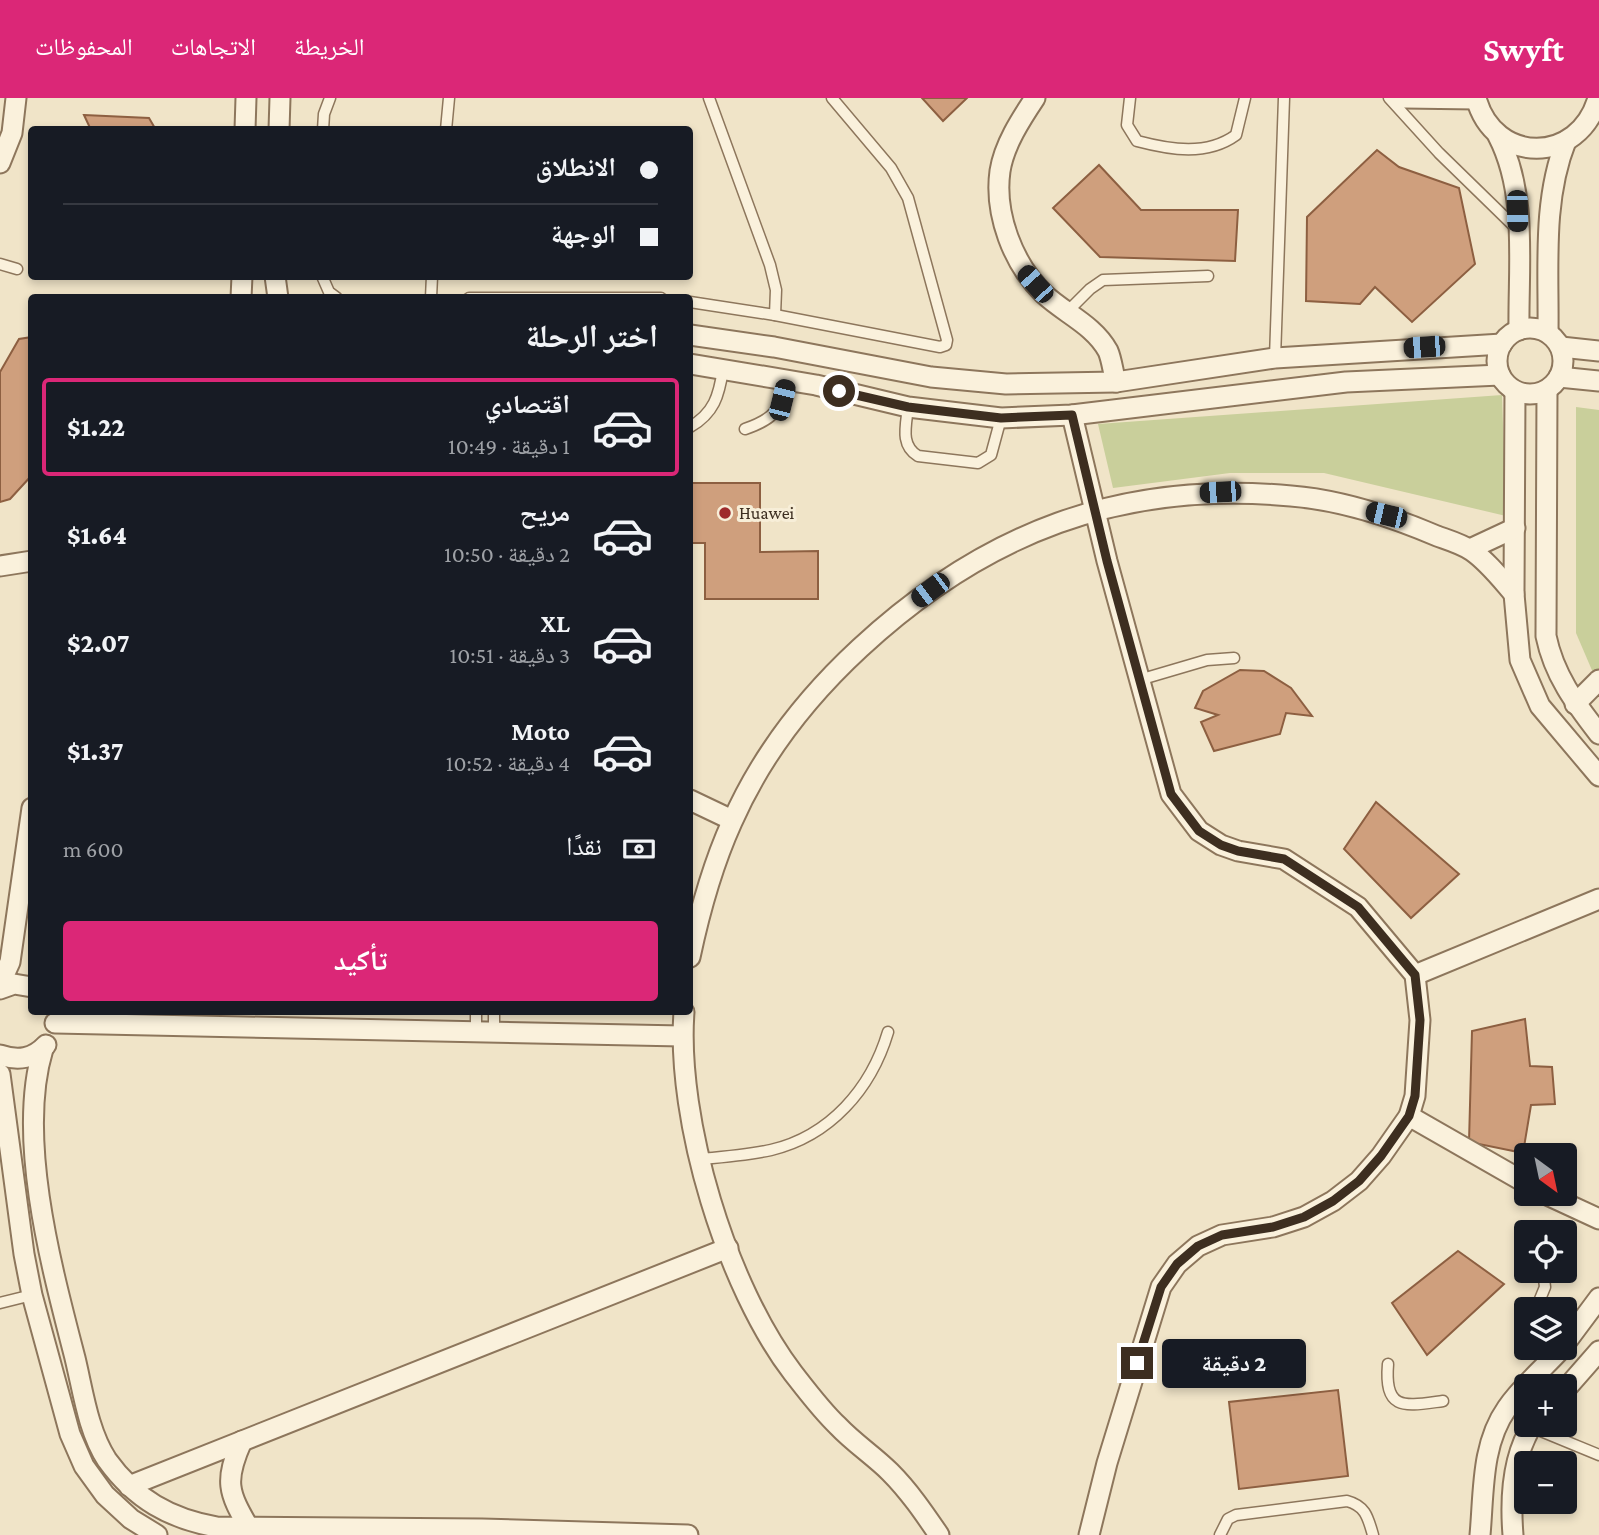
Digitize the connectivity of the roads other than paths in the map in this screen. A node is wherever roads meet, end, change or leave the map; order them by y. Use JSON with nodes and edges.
{"nodes":[{"id":1,"x":16,"y":98,"type":"edge"},
{"id":2,"x":246,"y":98,"type":"edge"},
{"id":3,"x":280,"y":98,"type":"edge"},
{"id":4,"x":330,"y":98,"type":"edge"},
{"id":5,"x":449,"y":98,"type":"edge"},
{"id":6,"x":709,"y":98,"type":"edge"},
{"id":7,"x":832,"y":98,"type":"edge"},
{"id":8,"x":1035,"y":98,"type":"edge"},
{"id":9,"x":1130,"y":98,"type":"edge"},
{"id":10,"x":1245,"y":98,"type":"edge"},
{"id":11,"x":1284,"y":98,"type":"edge"},
{"id":12,"x":1389,"y":98,"type":"edge"},
{"id":13,"x":1404,"y":98,"type":"edge"},
{"id":14,"x":1476,"y":99,"type":"edge"},
{"id":15,"x":1597,"y":107,"type":"edge"},
{"id":16,"x":245,"y":126,"type":"edge"},
{"id":17,"x":279,"y":126,"type":"edge"},
{"id":18,"x":323,"y":126,"type":"edge"},
{"id":19,"x":446,"y":126,"type":"edge"},
{"id":20,"x":1498,"y":136,"type":"junction"},
{"id":21,"x":1566,"y":142,"type":"junction"},
{"id":22,"x":0,"y":163,"type":"edge"},
{"id":23,"x":1518,"y":230,"type":"junction"},
{"id":24,"x":0,"y":264,"type":"edge"},
{"id":25,"x":17,"y":269,"type":"dead end"},
{"id":26,"x":1208,"y":276,"type":"dead end"},
{"id":27,"x":693,"y":302,"type":"edge"},
{"id":28,"x":1067,"y":312,"type":"junction"},
{"id":29,"x":775,"y":315,"type":"junction"},
{"id":30,"x":1518,"y":330,"type":"junction"},
{"id":31,"x":693,"y":335,"type":"edge"},
{"id":32,"x":1554,"y":340,"type":"junction"},
{"id":33,"x":1502,"y":344,"type":"junction"},
{"id":34,"x":1599,"y":351,"type":"edge"},
{"id":35,"x":1275,"y":358,"type":"junction"},
{"id":36,"x":693,"y":364,"type":"edge"},
{"id":37,"x":723,"y":369,"type":"junction"},
{"id":38,"x":1500,"y":375,"type":"junction"},
{"id":39,"x":787,"y":379,"type":"junction"},
{"id":40,"x":1599,"y":381,"type":"edge"},
{"id":41,"x":1116,"y":382,"type":"junction"},
{"id":42,"x":1553,"y":383,"type":"junction"},
{"id":43,"x":1515,"y":391,"type":"junction"},
{"id":44,"x":908,"y":407,"type":"junction"},
{"id":45,"x":1072,"y":415,"type":"junction"},
{"id":46,"x":1001,"y":418,"type":"junction"},
{"id":47,"x":693,"y":426,"type":"edge"},
{"id":48,"x":745,"y":429,"type":"dead end"},
{"id":49,"x":1095,"y":510,"type":"junction"},
{"id":50,"x":1515,"y":528,"type":"junction"},
{"id":51,"x":1470,"y":549,"type":"junction"},
{"id":52,"x":28,"y":562,"type":"edge"},
{"id":53,"x":0,"y":566,"type":"edge"},
{"id":54,"x":1514,"y":594,"type":"junction"},
{"id":55,"x":1234,"y":658,"type":"dead end"},
{"id":56,"x":1139,"y":680,"type":"junction"},
{"id":57,"x":1599,"y":680,"type":"edge"},
{"id":58,"x":1575,"y":704,"type":"junction"},
{"id":59,"x":1599,"y":734,"type":"edge"},
{"id":60,"x":1599,"y":776,"type":"edge"},
{"id":61,"x":693,"y":801,"type":"edge"},
{"id":62,"x":733,"y":820,"type":"junction"},
{"id":63,"x":28,"y":836,"type":"edge"},
{"id":64,"x":1599,"y":899,"type":"edge"},
{"id":65,"x":693,"y":943,"type":"edge"},
{"id":66,"x":1415,"y":975,"type":"junction"},
{"id":67,"x":28,"y":986,"type":"edge"},
{"id":68,"x":0,"y":987,"type":"edge"},
{"id":69,"x":477,"y":1015,"type":"edge"},
{"id":70,"x":493,"y":1015,"type":"edge"},
{"id":71,"x":684,"y":1015,"type":"edge"},
{"id":72,"x":54,"y":1017,"type":"edge"},
{"id":73,"x":485,"y":1032,"type":"junction"},
{"id":74,"x":888,"y":1032,"type":"dead end"},
{"id":75,"x":682,"y":1036,"type":"junction"},
{"id":76,"x":43,"y":1049,"type":"junction"},
{"id":77,"x":0,"y":1055,"type":"edge"},
{"id":78,"x":0,"y":1074,"type":"edge"},
{"id":79,"x":1409,"y":1116,"type":"junction"},
{"id":80,"x":701,"y":1159,"type":"junction"},
{"id":81,"x":1514,"y":1176,"type":"edge"},
{"id":82,"x":1571,"y":1206,"type":"edge"},
{"id":83,"x":1599,"y":1219,"type":"edge"},
{"id":84,"x":728,"y":1248,"type":"junction"},
{"id":85,"x":32,"y":1295,"type":"junction"},
{"id":86,"x":1599,"y":1298,"type":"edge"},
{"id":87,"x":0,"y":1303,"type":"edge"},
{"id":88,"x":1577,"y":1327,"type":"edge"},
{"id":89,"x":1599,"y":1351,"type":"edge"},
{"id":90,"x":1550,"y":1360,"type":"edge"},
{"id":91,"x":1388,"y":1364,"type":"dead end"},
{"id":92,"x":1577,"y":1376,"type":"edge"},
{"id":93,"x":1443,"y":1401,"type":"dead end"},
{"id":94,"x":1527,"y":1437,"type":"edge"},
{"id":95,"x":1557,"y":1437,"type":"edge"},
{"id":96,"x":242,"y":1441,"type":"junction"},
{"id":97,"x":1599,"y":1455,"type":"edge"},
{"id":98,"x":129,"y":1486,"type":"junction"},
{"id":99,"x":249,"y":1528,"type":"junction"},
{"id":100,"x":933,"y":1531,"type":"edge"},
{"id":101,"x":482,"y":1532,"type":"edge"},
{"id":102,"x":157,"y":1535,"type":"edge"},
{"id":103,"x":688,"y":1535,"type":"edge"},
{"id":104,"x":1089,"y":1535,"type":"edge"},
{"id":105,"x":1220,"y":1535,"type":"edge"},
{"id":106,"x":1373,"y":1535,"type":"edge"},
{"id":107,"x":1480,"y":1535,"type":"edge"},
{"id":108,"x":1513,"y":1535,"type":"edge"}],
"edges":[{"from":1,"to":22,"type":"street"},
{"from":2,"to":16,"type":"street"},
{"from":3,"to":17,"type":"street"},
{"from":4,"to":18,"type":"lane"},
{"from":5,"to":19,"type":"lane"},
{"from":6,"to":29,"type":"lane"},
{"from":7,"to":29,"type":"lane"},
{"from":8,"to":28,"type":"street"},
{"from":9,"to":10,"type":"lane"},
{"from":11,"to":35,"type":"lane"},
{"from":12,"to":23,"type":"lane"},
{"from":13,"to":14,"type":"street"},
{"from":14,"to":20,"type":"street"},
{"from":15,"to":21,"type":"street"},
{"from":20,"to":21,"type":"street"},
{"from":20,"to":23,"type":"street"},
{"from":21,"to":32,"type":"street"},
{"from":23,"to":30,"type":"street"},
{"from":24,"to":25,"type":"lane"},
{"from":26,"to":28,"type":"lane"},
{"from":27,"to":29,"type":"lane"},
{"from":28,"to":41,"type":"street"},
{"from":30,"to":32,"type":"street"},
{"from":30,"to":33,"type":"street"},
{"from":31,"to":41,"type":"street"},
{"from":32,"to":34,"type":"street"},
{"from":32,"to":42,"type":"street"},
{"from":33,"to":35,"type":"street"},
{"from":33,"to":38,"type":"street"},
{"from":35,"to":41,"type":"street"},
{"from":36,"to":37,"type":"street"},
{"from":37,"to":39,"type":"street"},
{"from":37,"to":47,"type":"lane"},
{"from":38,"to":43,"type":"street"},
{"from":38,"to":45,"type":"street"},
{"from":39,"to":44,"type":"street"},
{"from":39,"to":48,"type":"lane"},
{"from":40,"to":42,"type":"street"},
{"from":42,"to":43,"type":"street"},
{"from":42,"to":58,"type":"street"},
{"from":43,"to":50,"type":"street"},
{"from":44,"to":46,"type":"street"},
{"from":44,"to":46,"type":"lane"},
{"from":45,"to":46,"type":"street"},
{"from":45,"to":49,"type":"street"},
{"from":49,"to":51,"type":"street"},
{"from":49,"to":56,"type":"street"},
{"from":49,"to":62,"type":"street"},
{"from":50,"to":51,"type":"street"},
{"from":50,"to":54,"type":"street"},
{"from":51,"to":54,"type":"street"},
{"from":52,"to":53,"type":"street"},
{"from":54,"to":60,"type":"street"},
{"from":55,"to":56,"type":"lane"},
{"from":56,"to":66,"type":"street"},
{"from":57,"to":58,"type":"street"},
{"from":58,"to":59,"type":"street"},
{"from":61,"to":62,"type":"street"},
{"from":62,"to":65,"type":"street"},
{"from":63,"to":68,"type":"street"},
{"from":64,"to":66,"type":"street"},
{"from":66,"to":79,"type":"street"},
{"from":67,"to":68,"type":"street"},
{"from":69,"to":73,"type":"lane"},
{"from":70,"to":73,"type":"lane"},
{"from":71,"to":75,"type":"street"},
{"from":72,"to":73,"type":"street"},
{"from":72,"to":76,"type":"street"},
{"from":73,"to":75,"type":"street"},
{"from":74,"to":80,"type":"lane"},
{"from":75,"to":80,"type":"street"},
{"from":76,"to":77,"type":"street"},
{"from":76,"to":98,"type":"street"},
{"from":78,"to":85,"type":"street"},
{"from":79,"to":81,"type":"street"},
{"from":79,"to":104,"type":"street"},
{"from":80,"to":84,"type":"street"},
{"from":82,"to":83,"type":"street"},
{"from":84,"to":96,"type":"street"},
{"from":84,"to":100,"type":"street"},
{"from":85,"to":87,"type":"lane"},
{"from":85,"to":102,"type":"street"},
{"from":86,"to":88,"type":"street"},
{"from":89,"to":92,"type":"street"},
{"from":90,"to":107,"type":"street"},
{"from":91,"to":93,"type":"lane"},
{"from":94,"to":108,"type":"street"},
{"from":95,"to":97,"type":"lane"},
{"from":96,"to":98,"type":"street"},
{"from":96,"to":99,"type":"street"},
{"from":98,"to":99,"type":"street"},
{"from":99,"to":101,"type":"street"},
{"from":101,"to":103,"type":"street"},
{"from":105,"to":106,"type":"lane"}]}
